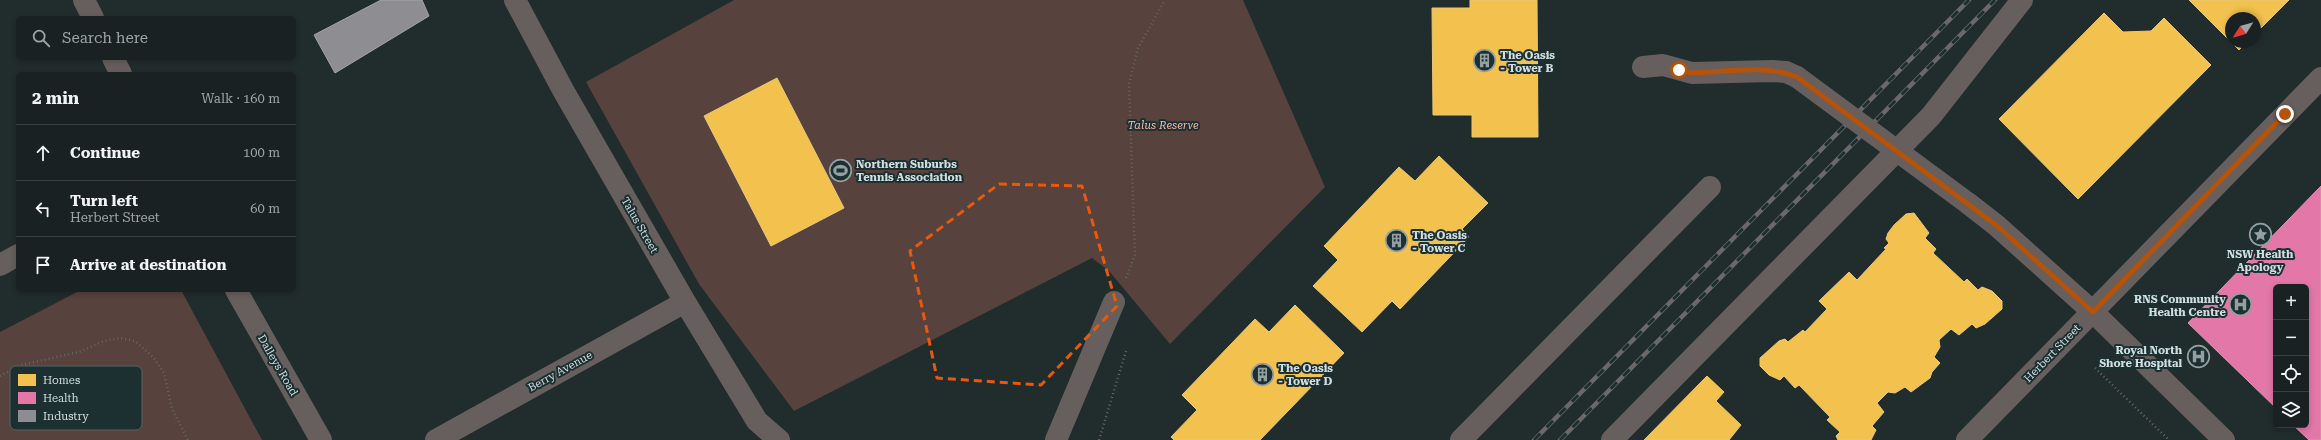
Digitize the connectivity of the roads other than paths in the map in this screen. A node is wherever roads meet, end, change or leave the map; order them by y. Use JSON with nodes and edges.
{"nodes":[{"id":1,"x":84,"y":0,"type":"edge"},
{"id":2,"x":515,"y":0,"type":"edge"},
{"id":3,"x":2022,"y":0,"type":"edge"},
{"id":4,"x":93,"y":16,"type":"edge"},
{"id":5,"x":115,"y":60,"type":"edge"},
{"id":6,"x":1644,"y":66,"type":"dead end"},
{"id":7,"x":121,"y":72,"type":"edge"},
{"id":8,"x":2321,"y":78,"type":"edge"},
{"id":9,"x":1710,"y":187,"type":"dead end"},
{"id":10,"x":16,"y":256,"type":"edge"},
{"id":11,"x":0,"y":265,"type":"edge"},
{"id":12,"x":237,"y":292,"type":"edge"},
{"id":13,"x":684,"y":302,"type":"junction"},
{"id":14,"x":1114,"y":302,"type":"road end"},
{"id":15,"x":2093,"y":312,"type":"junction"},
{"id":16,"x":321,"y":440,"type":"edge"},
{"id":17,"x":436,"y":440,"type":"edge"},
{"id":18,"x":779,"y":440,"type":"edge"},
{"id":19,"x":1056,"y":440,"type":"edge"},
{"id":20,"x":1461,"y":440,"type":"edge"},
{"id":21,"x":1612,"y":440,"type":"edge"},
{"id":22,"x":1967,"y":440,"type":"edge"},
{"id":23,"x":2224,"y":440,"type":"edge"}],
"edges":[{"from":1,"to":4,"type":"street"},
{"from":2,"to":13,"type":"street","name":"Talus Street"},
{"from":3,"to":21,"type":"street"},
{"from":5,"to":7,"type":"street"},
{"from":6,"to":15,"type":"street","bridge":true},
{"from":8,"to":15,"type":"street","name":"Herbert Street"},
{"from":9,"to":20,"type":"street"},
{"from":10,"to":11,"type":"street"},
{"from":12,"to":16,"type":"street","name":"Dalleys Road"},
{"from":13,"to":17,"type":"street","name":"Berry Avenue"},
{"from":13,"to":18,"type":"street","name":"Talus Street"},
{"from":14,"to":19,"type":"street"},
{"from":15,"to":22,"type":"street","name":"Herbert Street"},
{"from":15,"to":23,"type":"street"}]}
